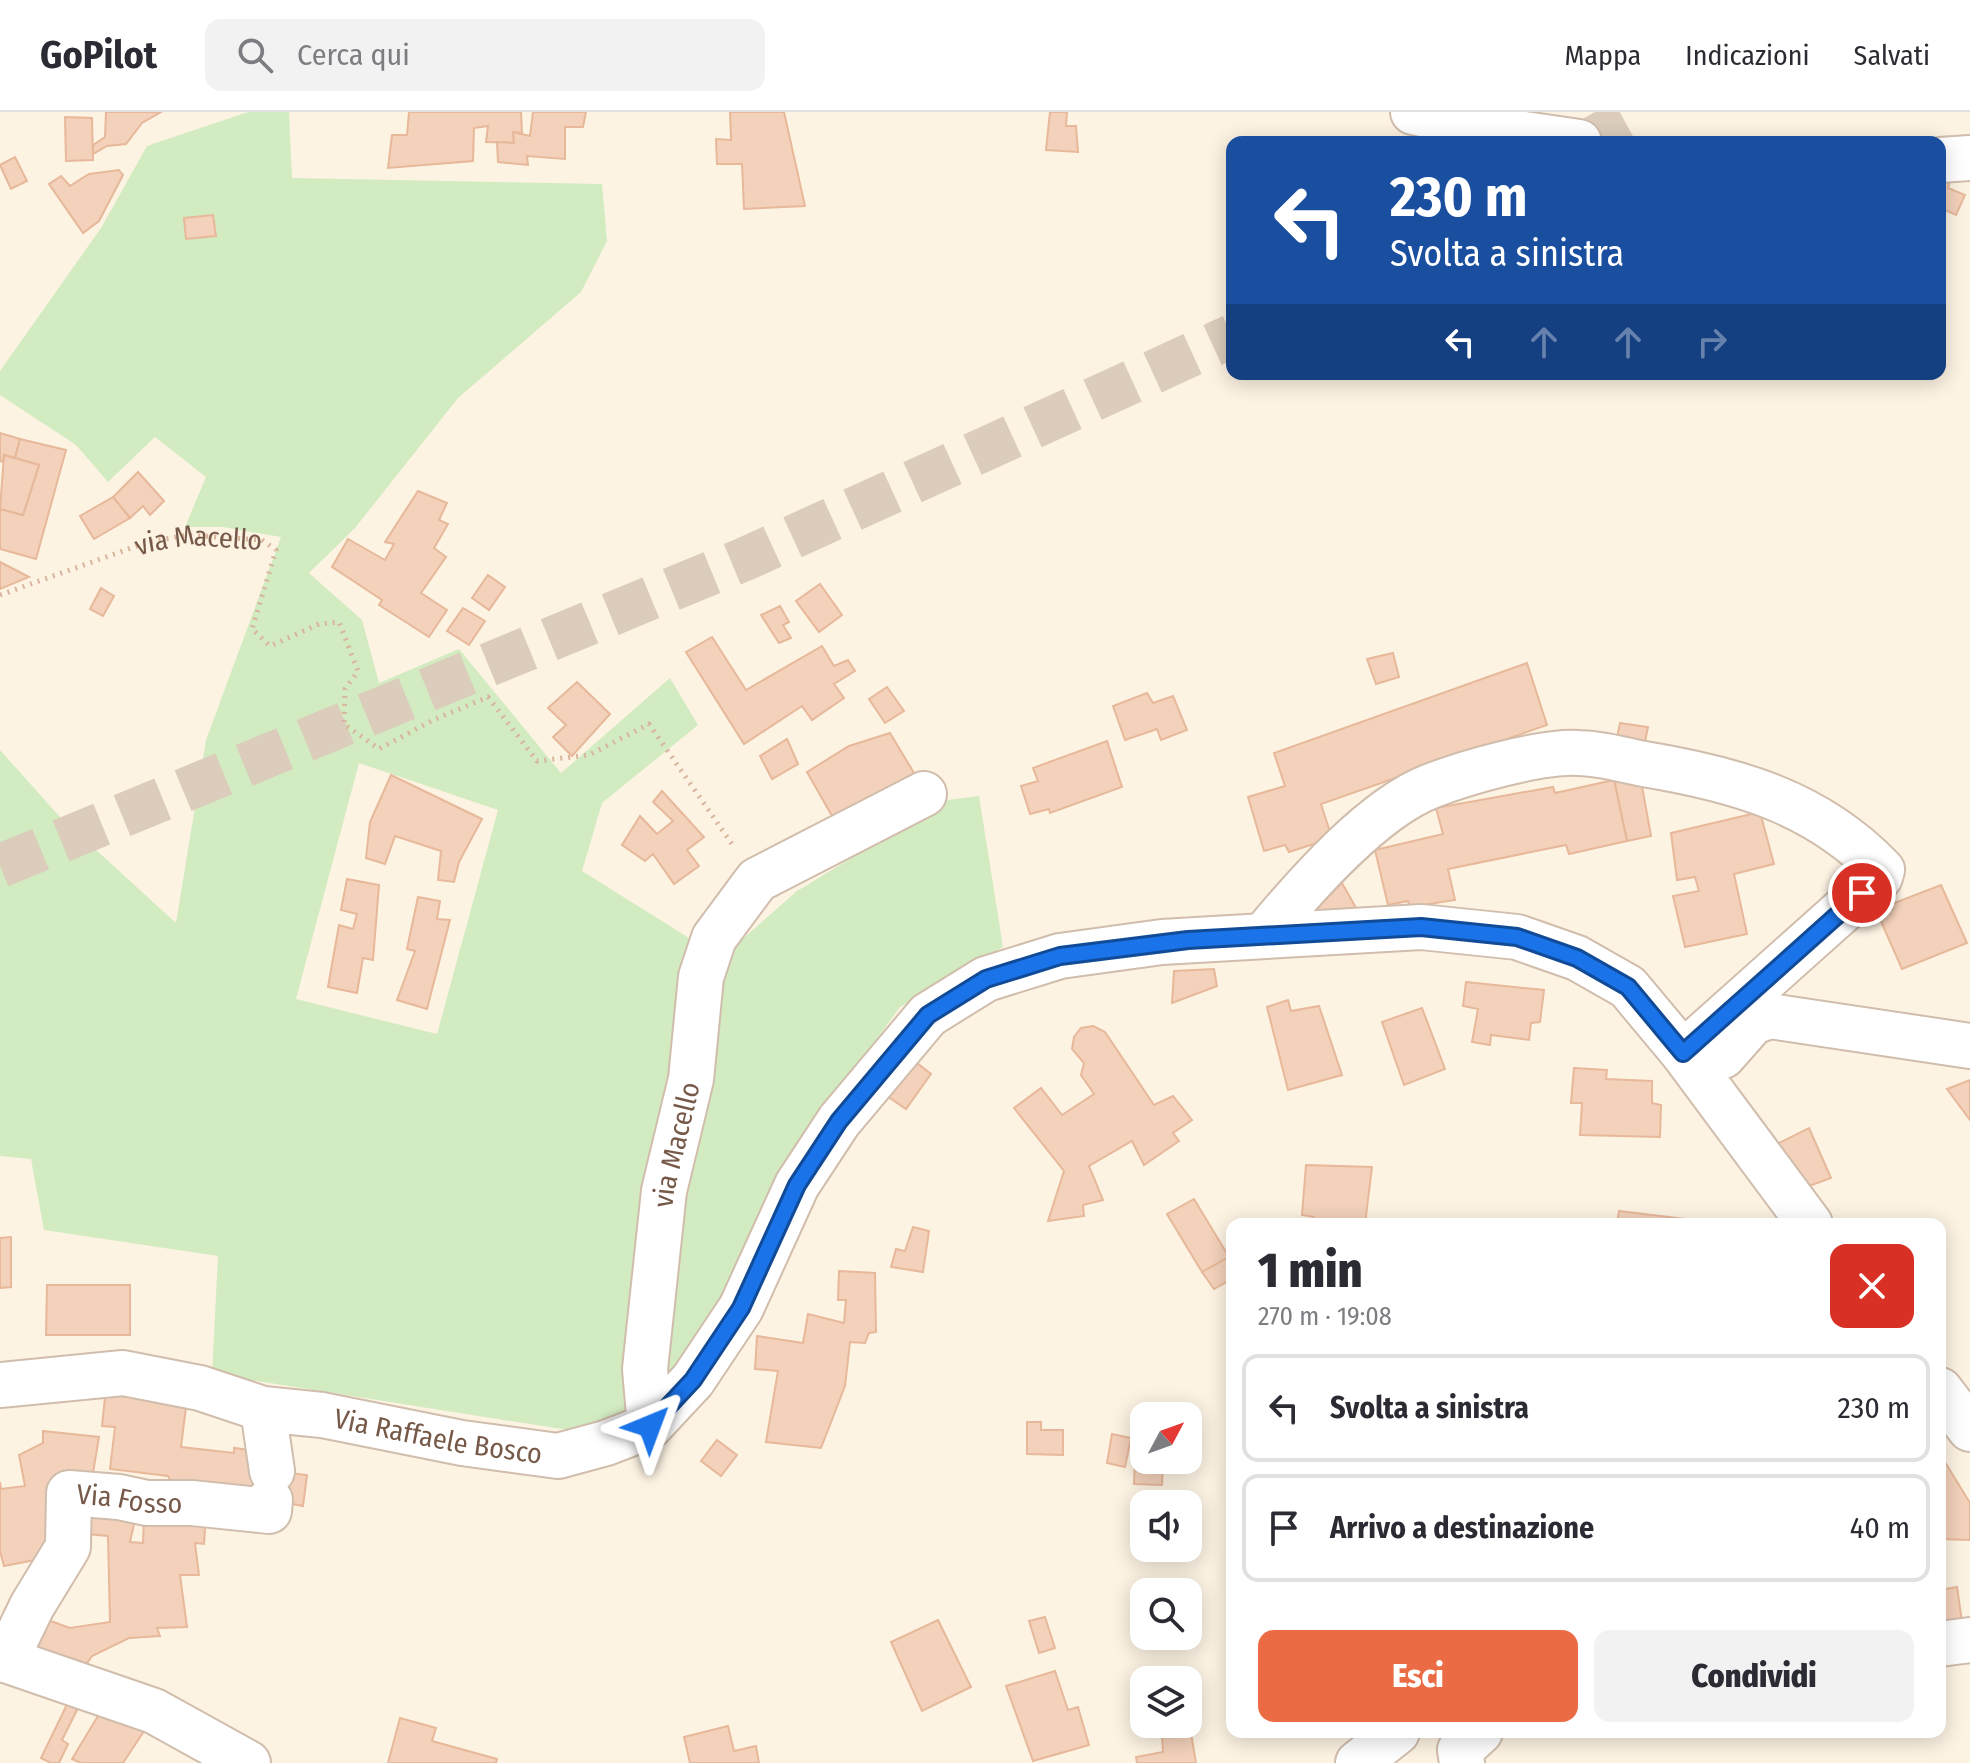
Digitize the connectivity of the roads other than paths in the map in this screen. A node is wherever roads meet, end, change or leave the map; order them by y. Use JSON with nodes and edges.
{"nodes":[{"id":1,"x":1413,"y":112,"type":"edge"},
{"id":2,"x":1538,"y":136,"type":"edge"},
{"id":3,"x":1970,"y":158,"type":"edge"},
{"id":4,"x":1946,"y":160,"type":"edge"},
{"id":5,"x":924,"y":794,"type":"dead end"},
{"id":6,"x":1265,"y":934,"type":"junction"},
{"id":7,"x":1970,"y":1046,"type":"edge"},
{"id":8,"x":1693,"y":1067,"type":"junction"},
{"id":9,"x":1806,"y":1218,"type":"edge"},
{"id":10,"x":0,"y":1385,"type":"edge"},
{"id":11,"x":1946,"y":1398,"type":"edge"},
{"id":12,"x":263,"y":1409,"type":"junction"},
{"id":13,"x":650,"y":1426,"type":"junction"},
{"id":14,"x":1970,"y":1429,"type":"edge"},
{"id":15,"x":1970,"y":1640,"type":"edge"},
{"id":16,"x":1946,"y":1643,"type":"edge"},
{"id":17,"x":3,"y":1659,"type":"edge"},
{"id":18,"x":1389,"y":1738,"type":"edge"},
{"id":19,"x":1473,"y":1738,"type":"edge"},
{"id":20,"x":248,"y":1763,"type":"edge"},
{"id":21,"x":1358,"y":1763,"type":"edge"},
{"id":22,"x":1462,"y":1763,"type":"edge"}],
"edges":[{"from":1,"to":2,"type":"street"},
{"from":3,"to":4,"type":"street"},
{"from":5,"to":13,"type":"street","name":"via Macello"},
{"from":6,"to":8,"type":"street","name":"Via Raffaele Bosco"},
{"from":6,"to":8,"type":"street"},
{"from":6,"to":13,"type":"street","name":"Via Raffaele Bosco"},
{"from":7,"to":8,"type":"street"},
{"from":8,"to":9,"type":"street","name":"Via Raffaele Bosco"},
{"from":10,"to":12,"type":"street","name":"Via Raffaele Bosco"},
{"from":11,"to":14,"type":"street"},
{"from":12,"to":13,"type":"street","name":"Via Raffaele Bosco"},
{"from":12,"to":17,"type":"street","name":"Via Fosso"},
{"from":15,"to":16,"type":"street"},
{"from":17,"to":20,"type":"street"},
{"from":18,"to":21,"type":"street"},
{"from":19,"to":22,"type":"street"}]}
